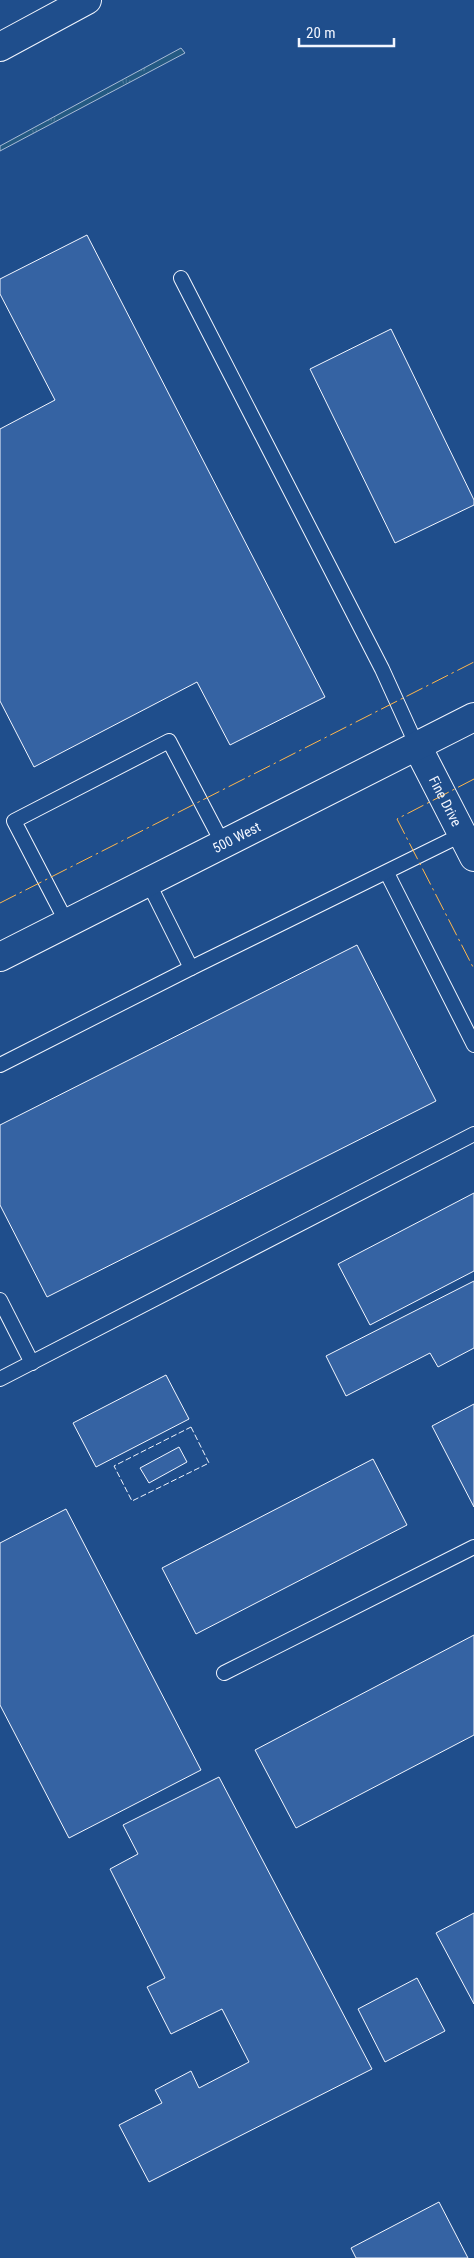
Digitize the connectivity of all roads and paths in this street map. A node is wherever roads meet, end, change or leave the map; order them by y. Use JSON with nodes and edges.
{"nodes":[{"id":1,"x":87,"y":0,"type":"edge"},
{"id":2,"x":0,"y":47,"type":"edge"},
{"id":3,"x":181,"y":278,"type":"dead end"},
{"id":4,"x":474,"y":717,"type":"edge"},
{"id":5,"x":417,"y":746,"type":"junction"},
{"id":6,"x":223,"y":844,"type":"junction"},
{"id":7,"x":468,"y":846,"type":"edge"},
{"id":8,"x":387,"y":873,"type":"junction"},
{"id":9,"x":148,"y":882,"type":"junction"},
{"id":10,"x":67,"y":923,"type":"junction"},
{"id":11,"x":0,"y":957,"type":"edge"},
{"id":12,"x":192,"y":968,"type":"junction"},
{"id":13,"x":474,"y":1045,"type":"edge"},
{"id":14,"x":0,"y":1066,"type":"edge"},
{"id":15,"x":474,"y":1134,"type":"edge"},
{"id":16,"x":0,"y":1300,"type":"edge"},
{"id":17,"x":32,"y":1363,"type":"junction"},
{"id":18,"x":0,"y":1380,"type":"edge"},
{"id":19,"x":474,"y":1547,"type":"edge"},
{"id":20,"x":224,"y":1673,"type":"dead end"}],
"edges":[{"from":1,"to":2,"type":"main road"},
{"from":3,"to":5,"type":"lane"},
{"from":4,"to":5,"type":"main road","name":"500 West"},
{"from":5,"to":6,"type":"main road","name":"500 West"},
{"from":5,"to":7,"type":"main road","name":"Fine Drive"},
{"from":6,"to":9,"type":"main road","name":"500 West"},
{"from":6,"to":10,"type":"lane"},
{"from":7,"to":8,"type":"lane"},
{"from":8,"to":12,"type":"lane"},
{"from":8,"to":13,"type":"lane"},
{"from":9,"to":10,"type":"main road","name":"500 West"},
{"from":9,"to":12,"type":"lane"},
{"from":10,"to":11,"type":"main road","name":"500 West"},
{"from":12,"to":14,"type":"lane"},
{"from":15,"to":17,"type":"lane"},
{"from":16,"to":17,"type":"lane"},
{"from":17,"to":18,"type":"lane"},
{"from":19,"to":20,"type":"lane"}]}
